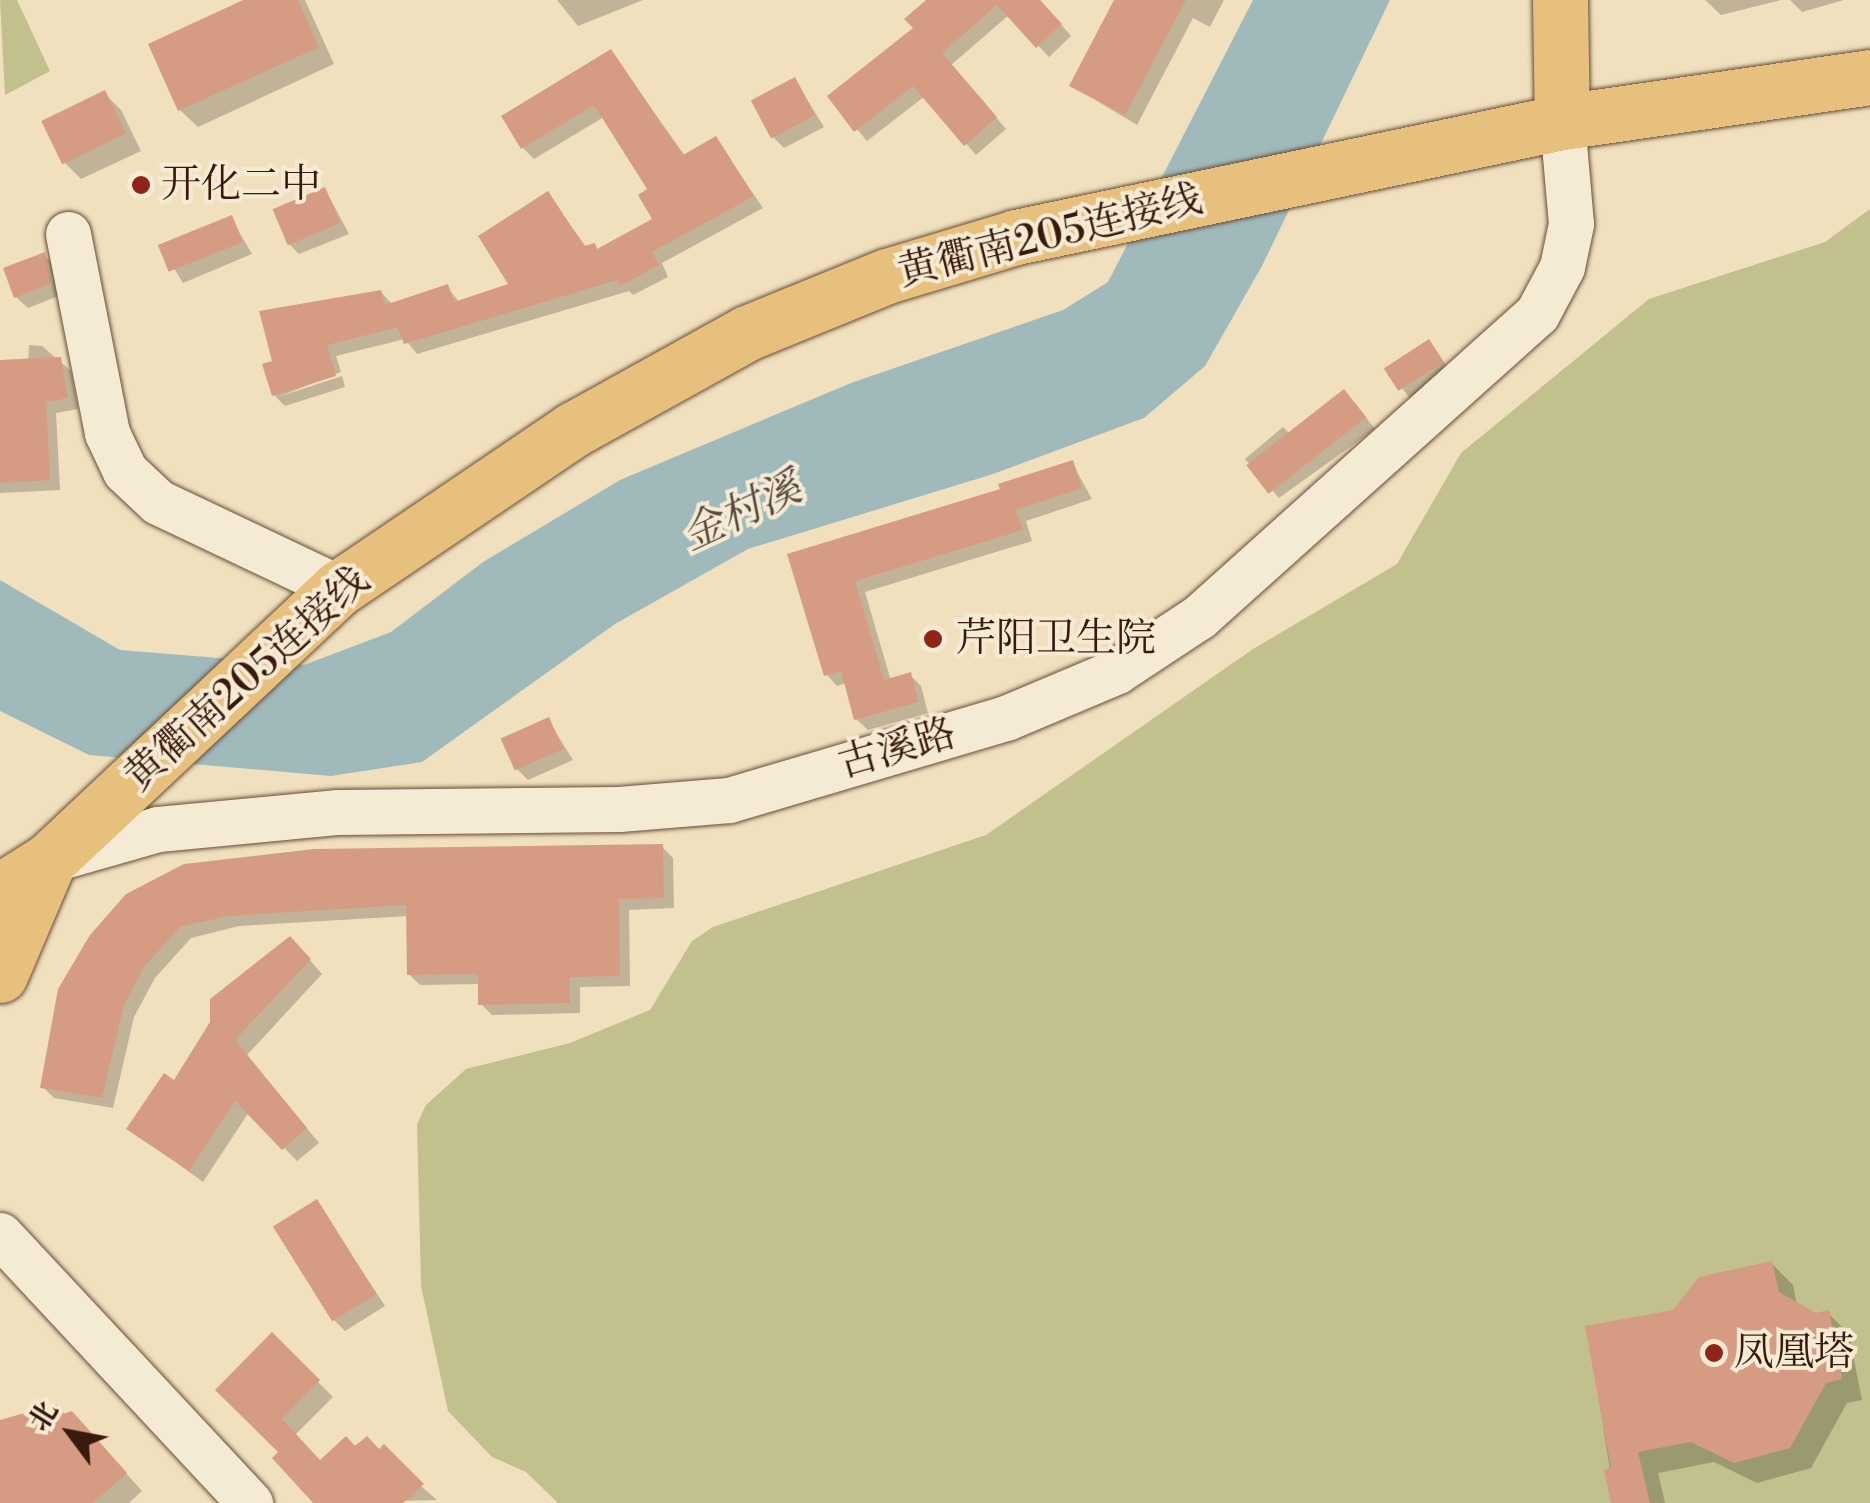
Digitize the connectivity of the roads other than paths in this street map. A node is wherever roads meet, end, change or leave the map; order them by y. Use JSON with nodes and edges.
{"nodes":[{"id":1,"x":1560,"y":0,"type":"edge"},
{"id":2,"x":1870,"y":77,"type":"edge"},
{"id":3,"x":1562,"y":122,"type":"junction"},
{"id":4,"x":68,"y":234,"type":"dead end"},
{"id":5,"x":339,"y":588,"type":"junction"},
{"id":6,"x":49,"y":860,"type":"junction"},
{"id":7,"x":0,"y":892,"type":"edge"},
{"id":8,"x":0,"y":974,"type":"edge"},
{"id":9,"x":0,"y":1235,"type":"edge"},
{"id":10,"x":250,"y":1503,"type":"edge"}],
"edges":[{"from":1,"to":3,"type":"main road"},
{"from":2,"to":3,"type":"main road","name":"黄衢南205连接线"},
{"from":3,"to":5,"type":"main road","name":"黄衢南205连接线"},
{"from":3,"to":6,"type":"street","name":"古溪路"},
{"from":4,"to":5,"type":"street"},
{"from":5,"to":6,"type":"main road","name":"黄衢南205连接线"},
{"from":6,"to":7,"type":"main road","name":"黄衢南205连接线"},
{"from":6,"to":8,"type":"main road"},
{"from":9,"to":10,"type":"street"}]}
